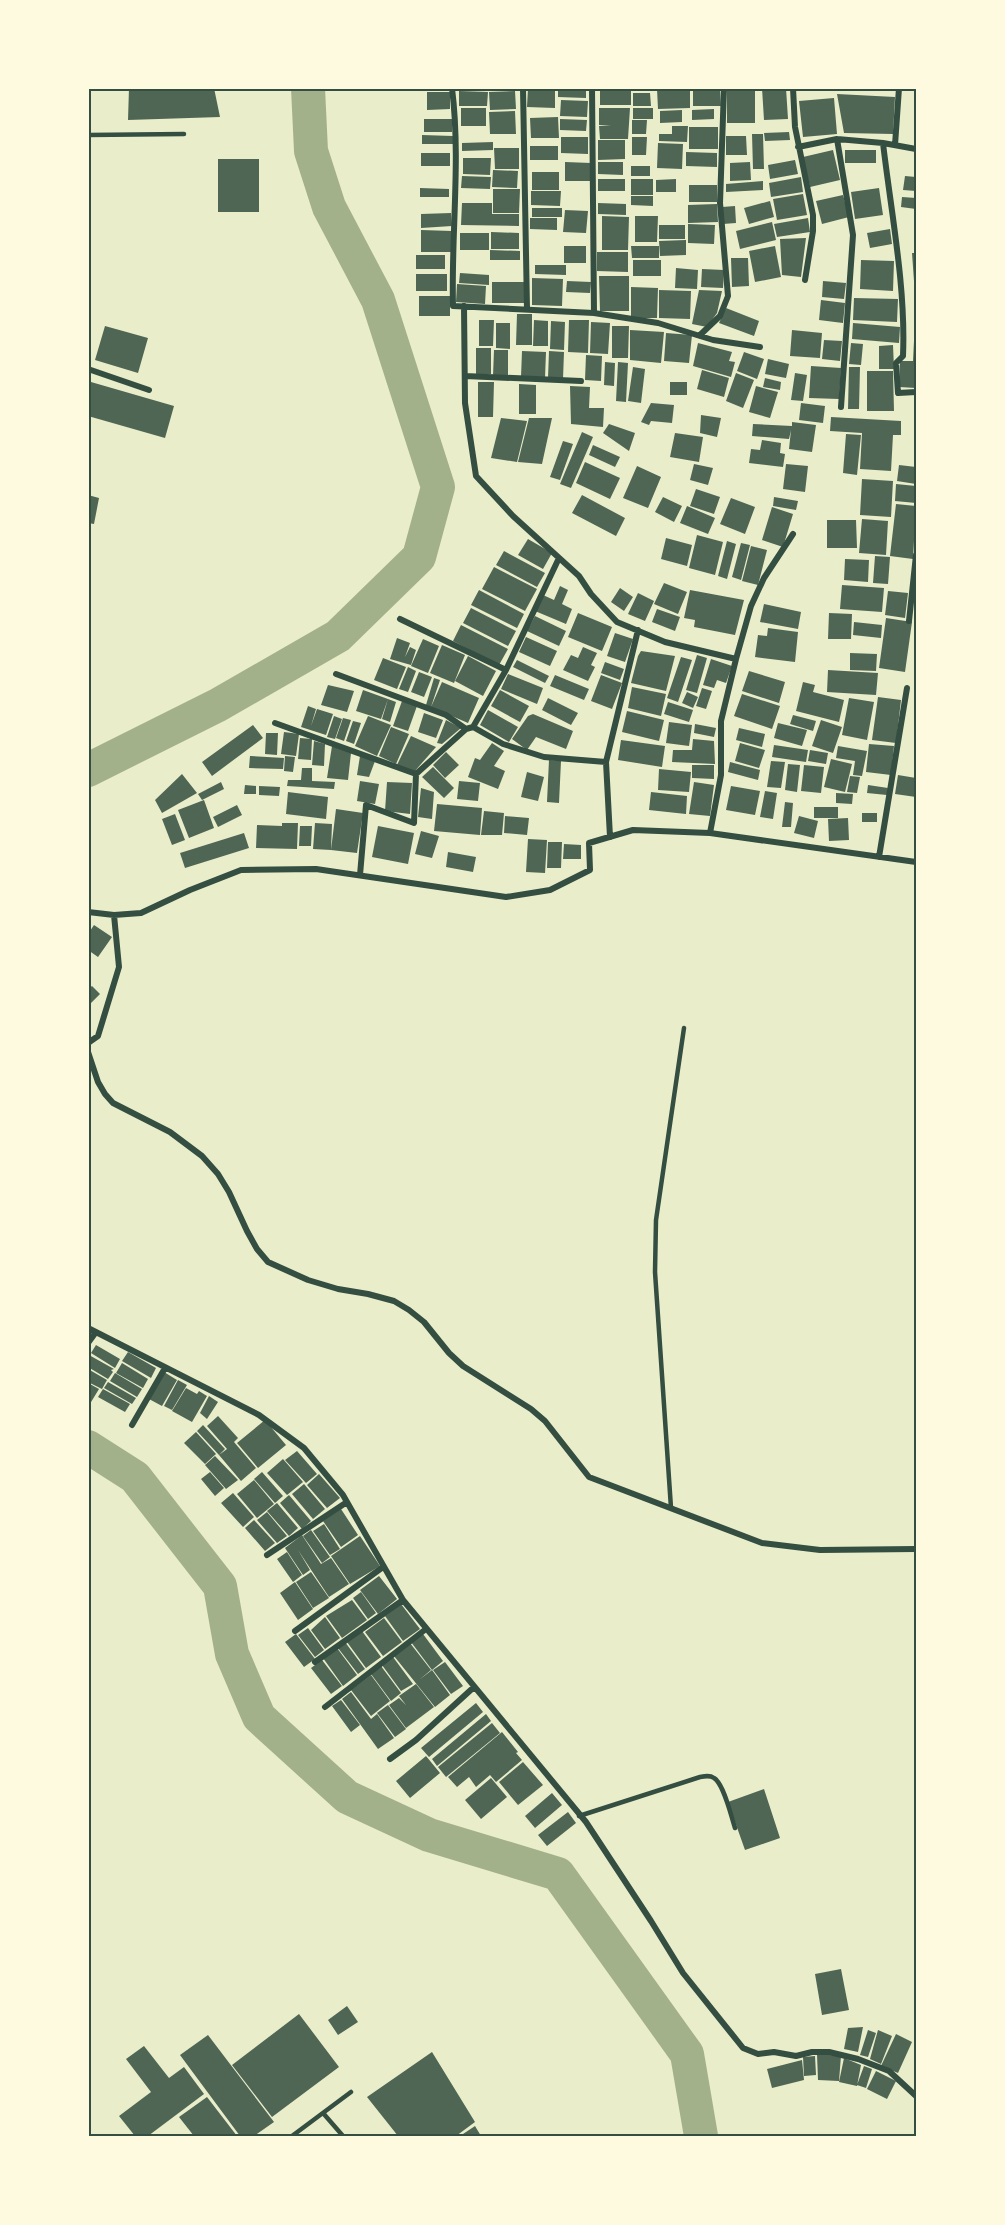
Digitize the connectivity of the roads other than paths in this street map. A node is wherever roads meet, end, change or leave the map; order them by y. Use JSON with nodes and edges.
{"nodes":[{"id":1,"x":452,"y":88,"type":"edge"},
{"id":2,"x":523,"y":88,"type":"edge"},
{"id":3,"x":592,"y":88,"type":"edge"},
{"id":4,"x":724,"y":88,"type":"edge"},
{"id":5,"x":793,"y":88,"type":"edge"},
{"id":6,"x":899,"y":88,"type":"edge"},
{"id":7,"x":184,"y":134,"type":"dead end"},
{"id":8,"x":88,"y":135,"type":"edge"},
{"id":9,"x":837,"y":139,"type":"junction"},
{"id":10,"x":883,"y":143,"type":"junction"},
{"id":11,"x":895,"y":145,"type":"junction"},
{"id":12,"x":798,"y":147,"type":"junction"},
{"id":13,"x":916,"y":149,"type":"edge"},
{"id":14,"x":805,"y":280,"type":"dead end"},
{"id":15,"x":464,"y":306,"type":"junction"},
{"id":16,"x":527,"y":309,"type":"junction"},
{"id":17,"x":594,"y":313,"type":"junction"},
{"id":18,"x":700,"y":335,"type":"junction"},
{"id":19,"x":760,"y":347,"type":"dead end"},
{"id":20,"x":88,"y":369,"type":"edge"},
{"id":21,"x":465,"y":376,"type":"junction"},
{"id":22,"x":581,"y":381,"type":"dead end"},
{"id":23,"x":149,"y":390,"type":"dead end"},
{"id":24,"x":916,"y":392,"type":"edge"},
{"id":25,"x":841,"y":407,"type":"dead end"},
{"id":26,"x":793,"y":534,"type":"dead end"},
{"id":27,"x":916,"y":555,"type":"edge"},
{"id":28,"x":559,"y":558,"type":"junction"},
{"id":29,"x":400,"y":619,"type":"dead end"},
{"id":30,"x":909,"y":621,"type":"dead end"},
{"id":31,"x":638,"y":630,"type":"junction"},
{"id":32,"x":736,"y":658,"type":"junction"},
{"id":33,"x":506,"y":670,"type":"junction"},
{"id":34,"x":336,"y":674,"type":"dead end"},
{"id":35,"x":907,"y":688,"type":"dead end"},
{"id":36,"x":275,"y":723,"type":"dead end"},
{"id":37,"x":470,"y":728,"type":"junction"},
{"id":38,"x":606,"y":762,"type":"junction"},
{"id":39,"x":416,"y":774,"type":"junction"},
{"id":40,"x":710,"y":833,"type":"junction"},
{"id":41,"x":610,"y":837,"type":"junction"},
{"id":42,"x":879,"y":857,"type":"junction"},
{"id":43,"x":916,"y":862,"type":"edge"},
{"id":44,"x":360,"y":875,"type":"junction"},
{"id":45,"x":88,"y":912,"type":"edge"},
{"id":46,"x":114,"y":915,"type":"junction"},
{"id":47,"x":684,"y":1028,"type":"dead end"},
{"id":48,"x":88,"y":1043,"type":"edge"},
{"id":49,"x":88,"y":1052,"type":"edge"},
{"id":50,"x":88,"y":1328,"type":"edge"},
{"id":51,"x":96,"y":1332,"type":"junction"},
{"id":52,"x":88,"y":1343,"type":"edge"},
{"id":53,"x":165,"y":1368,"type":"junction"},
{"id":54,"x":132,"y":1425,"type":"dead end"},
{"id":55,"x":346,"y":1502,"type":"junction"},
{"id":56,"x":671,"y":1508,"type":"junction"},
{"id":57,"x":916,"y":1549,"type":"edge"},
{"id":58,"x":267,"y":1555,"type":"dead end"},
{"id":59,"x":383,"y":1567,"type":"junction"},
{"id":60,"x":403,"y":1600,"type":"junction"},
{"id":61,"x":426,"y":1629,"type":"junction"},
{"id":62,"x":295,"y":1631,"type":"dead end"},
{"id":63,"x":315,"y":1662,"type":"dead end"},
{"id":64,"x":474,"y":1687,"type":"junction"},
{"id":65,"x":325,"y":1707,"type":"dead end"},
{"id":66,"x":390,"y":1759,"type":"dead end"},
{"id":67,"x":579,"y":1816,"type":"junction"},
{"id":68,"x":735,"y":1828,"type":"dead end"},
{"id":69,"x":351,"y":2092,"type":"dead end"},
{"id":70,"x":916,"y":2096,"type":"edge"},
{"id":71,"x":323,"y":2113,"type":"junction"},
{"id":72,"x":292,"y":2136,"type":"edge"},
{"id":73,"x":343,"y":2136,"type":"edge"}],
"edges":[{"from":1,"to":15,"type":"street"},
{"from":2,"to":16,"type":"street"},
{"from":3,"to":17,"type":"street"},
{"from":4,"to":18,"type":"street"},
{"from":5,"to":12,"type":"street"},
{"from":6,"to":11,"type":"street"},
{"from":7,"to":8,"type":"lane"},
{"from":9,"to":10,"type":"street"},
{"from":9,"to":12,"type":"street"},
{"from":9,"to":25,"type":"street"},
{"from":10,"to":11,"type":"street"},
{"from":10,"to":24,"type":"street"},
{"from":11,"to":13,"type":"street"},
{"from":12,"to":14,"type":"street"},
{"from":15,"to":16,"type":"street"},
{"from":15,"to":21,"type":"street"},
{"from":16,"to":17,"type":"street"},
{"from":17,"to":18,"type":"street"},
{"from":18,"to":19,"type":"street"},
{"from":20,"to":23,"type":"street"},
{"from":21,"to":22,"type":"street"},
{"from":21,"to":28,"type":"street"},
{"from":26,"to":32,"type":"street"},
{"from":27,"to":30,"type":"street"},
{"from":28,"to":31,"type":"street"},
{"from":28,"to":33,"type":"street"},
{"from":29,"to":33,"type":"street"},
{"from":31,"to":32,"type":"street"},
{"from":31,"to":38,"type":"street"},
{"from":32,"to":40,"type":"street"},
{"from":33,"to":37,"type":"street"},
{"from":34,"to":37,"type":"street"},
{"from":35,"to":42,"type":"street"},
{"from":36,"to":39,"type":"street"},
{"from":37,"to":38,"type":"street"},
{"from":37,"to":39,"type":"street"},
{"from":38,"to":41,"type":"street"},
{"from":39,"to":44,"type":"street"},
{"from":40,"to":41,"type":"street"},
{"from":40,"to":42,"type":"street"},
{"from":41,"to":44,"type":"street"},
{"from":42,"to":43,"type":"street"},
{"from":44,"to":46,"type":"street"},
{"from":45,"to":46,"type":"street"},
{"from":46,"to":48,"type":"street"},
{"from":47,"to":56,"type":"lane"},
{"from":49,"to":56,"type":"street"},
{"from":50,"to":51,"type":"street"},
{"from":51,"to":52,"type":"street"},
{"from":51,"to":53,"type":"street"},
{"from":53,"to":54,"type":"street"},
{"from":53,"to":55,"type":"street"},
{"from":55,"to":58,"type":"street"},
{"from":55,"to":59,"type":"street"},
{"from":56,"to":57,"type":"street"},
{"from":59,"to":60,"type":"street"},
{"from":59,"to":62,"type":"street"},
{"from":60,"to":61,"type":"street"},
{"from":60,"to":63,"type":"street"},
{"from":61,"to":64,"type":"street"},
{"from":61,"to":65,"type":"street"},
{"from":64,"to":66,"type":"street"},
{"from":64,"to":67,"type":"street"},
{"from":67,"to":68,"type":"lane"},
{"from":67,"to":70,"type":"street"},
{"from":69,"to":71,"type":"lane"},
{"from":71,"to":72,"type":"lane"},
{"from":71,"to":73,"type":"lane"}]}
